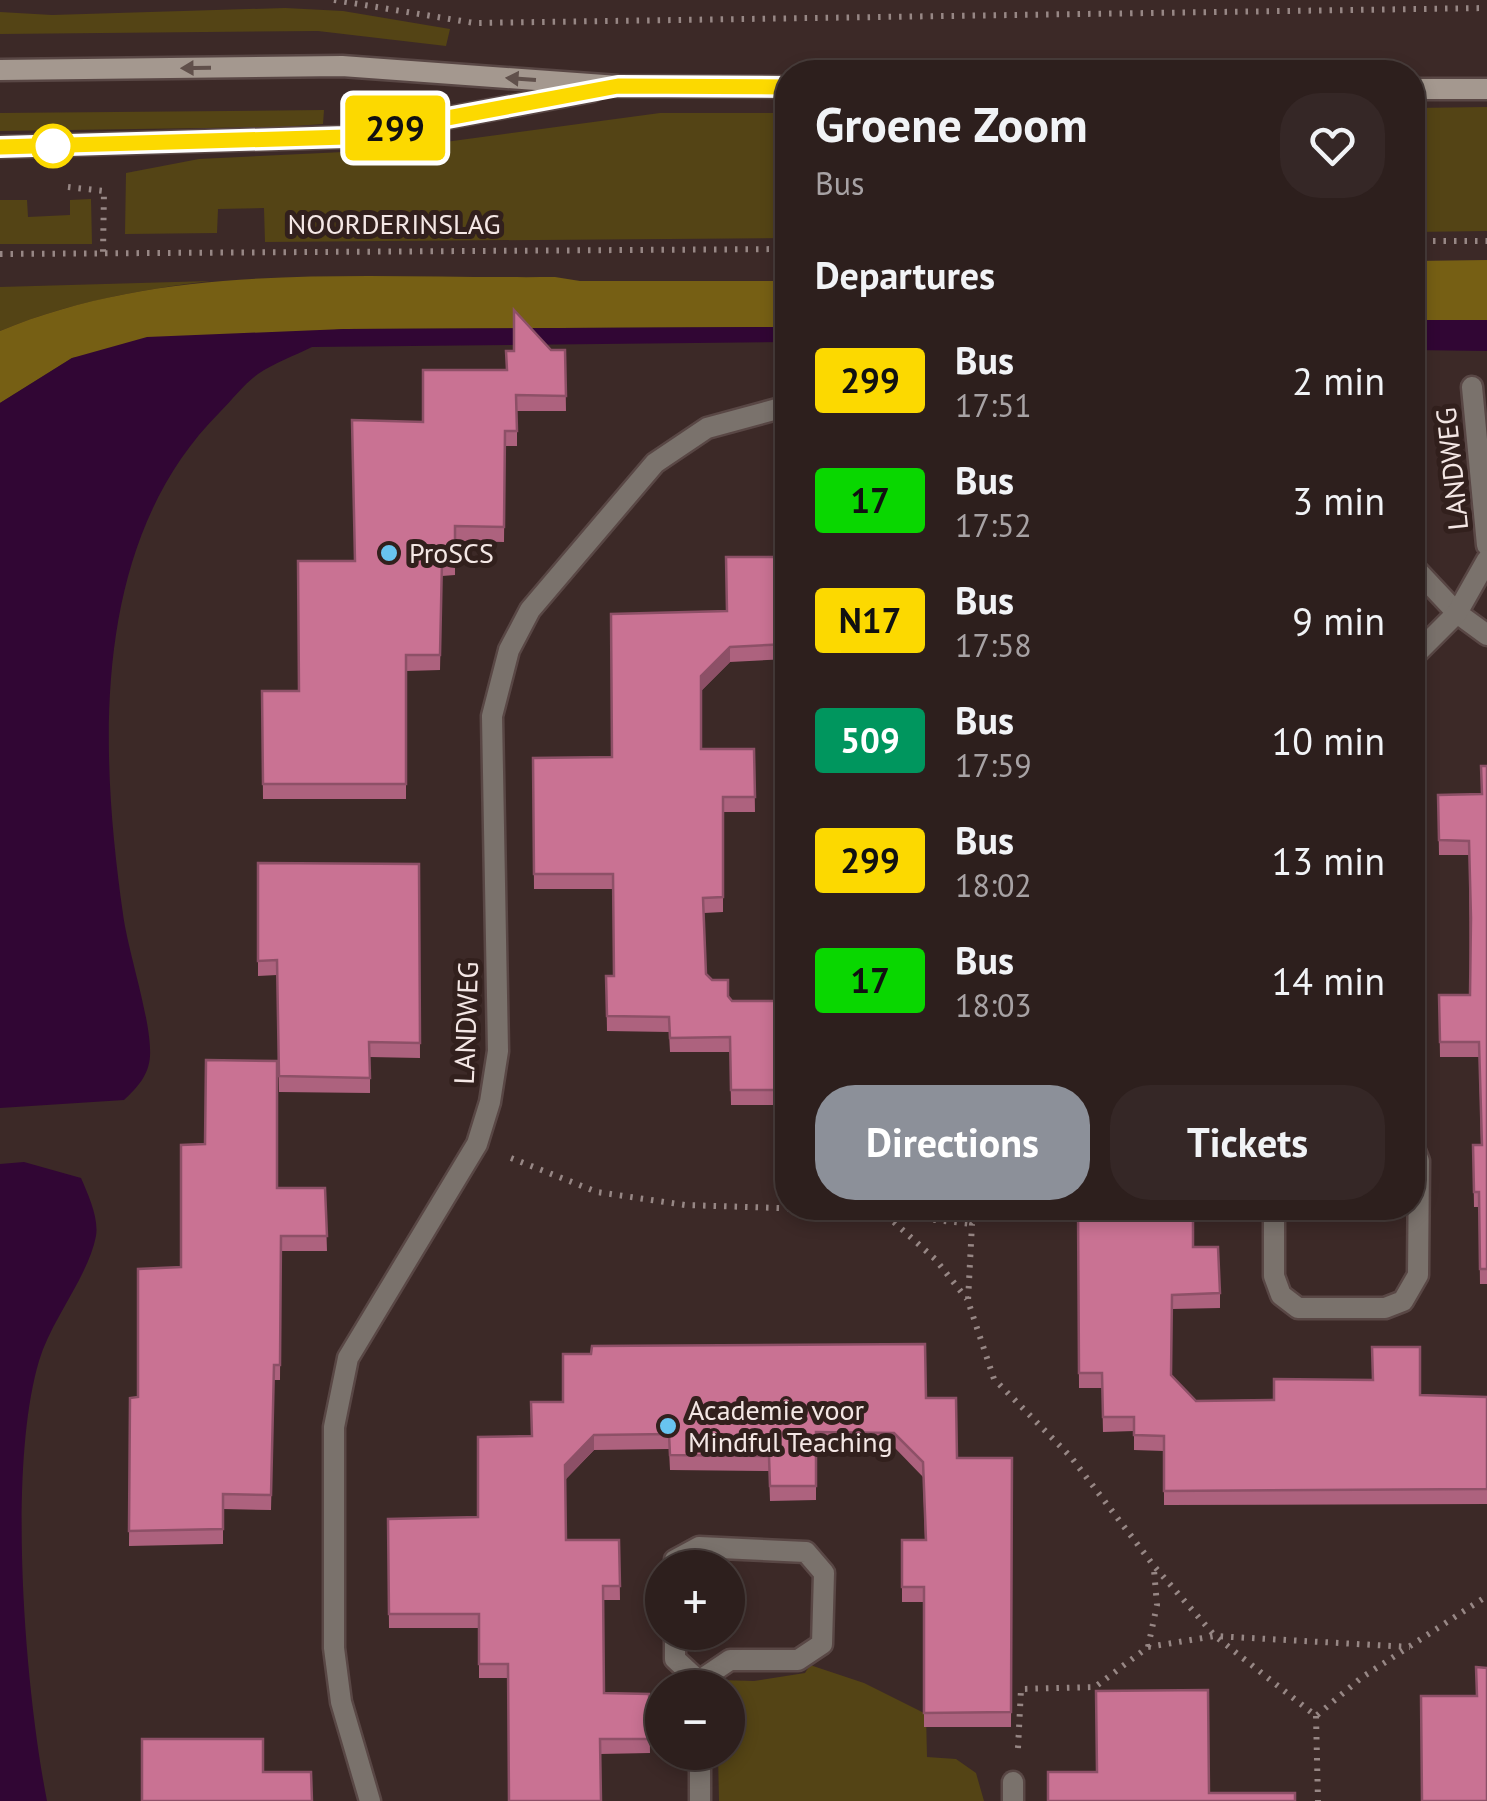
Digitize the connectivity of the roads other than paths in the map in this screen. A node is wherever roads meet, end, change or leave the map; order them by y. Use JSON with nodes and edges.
{"nodes":[{"id":1,"x":0,"y":70,"type":"edge"},
{"id":2,"x":618,"y":86,"type":"junction"},
{"id":3,"x":775,"y":87,"type":"edge"},
{"id":4,"x":1425,"y":89,"type":"edge"},
{"id":5,"x":1487,"y":89,"type":"edge"},
{"id":6,"x":0,"y":147,"type":"edge"},
{"id":7,"x":1472,"y":387,"type":"dead end"},
{"id":8,"x":775,"y":410,"type":"edge"},
{"id":9,"x":1487,"y":545,"type":"edge"},
{"id":10,"x":1487,"y":560,"type":"edge"},
{"id":11,"x":1425,"y":579,"type":"edge"},
{"id":12,"x":1457,"y":613,"type":"junction"},
{"id":13,"x":1487,"y":636,"type":"edge"},
{"id":14,"x":1425,"y":645,"type":"edge"},
{"id":15,"x":1274,"y":1220,"type":"edge"},
{"id":16,"x":1418,"y":1220,"type":"edge"},
{"id":17,"x":691,"y":1550,"type":"edge"},
{"id":18,"x":717,"y":1670,"type":"edge"},
{"id":19,"x":700,"y":1770,"type":"edge"},
{"id":20,"x":370,"y":1801,"type":"edge"},
{"id":21,"x":700,"y":1801,"type":"edge"}],
"edges":[{"from":2,"to":1,"type":"main road","one_way":true},
{"from":2,"to":3,"type":"main road"},
{"from":2,"to":6,"type":"main road"},
{"from":4,"to":5,"type":"main road"},
{"from":7,"to":9,"type":"street","name":"LANDWEG"},
{"from":8,"to":20,"type":"street","name":"LANDWEG"},
{"from":10,"to":12,"type":"street","name":"LANDWEG"},
{"from":11,"to":12,"type":"street"},
{"from":12,"to":13,"type":"street"},
{"from":12,"to":14,"type":"street","name":"LANDWEG"},
{"from":15,"to":16,"type":"street"},
{"from":17,"to":18,"type":"street"},
{"from":19,"to":21,"type":"street"}]}
